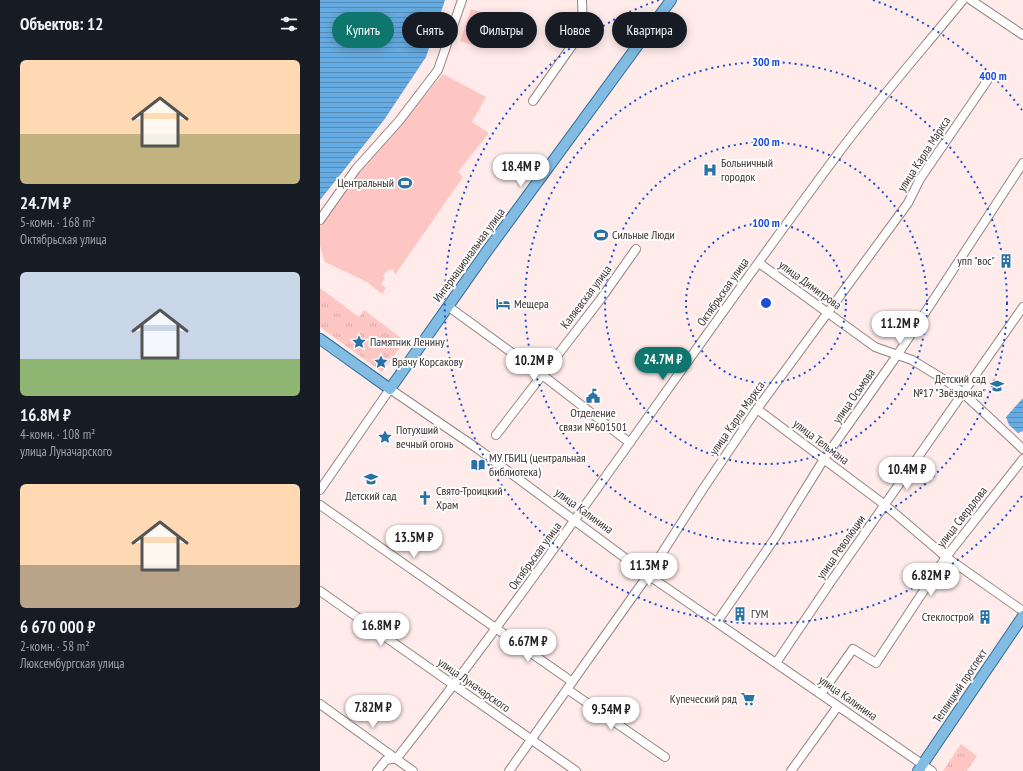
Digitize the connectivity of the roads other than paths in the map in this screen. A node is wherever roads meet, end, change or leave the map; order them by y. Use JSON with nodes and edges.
{"nodes":[{"id":1,"x":462,"y":0,"type":"edge"},
{"id":2,"x":582,"y":0,"type":"edge"},
{"id":3,"x":671,"y":0,"type":"edge"},
{"id":4,"x":963,"y":0,"type":"edge"},
{"id":5,"x":971,"y":0,"type":"edge"},
{"id":6,"x":1023,"y":35,"type":"edge"},
{"id":7,"x":987,"y":81,"type":"dead end"},
{"id":8,"x":533,"y":101,"type":"dead end"},
{"id":9,"x":1023,"y":163,"type":"edge"},
{"id":10,"x":320,"y":220,"type":"edge"},
{"id":11,"x":636,"y":249,"type":"dead end"},
{"id":12,"x":759,"y":263,"type":"junction"},
{"id":13,"x":448,"y":307,"type":"junction"},
{"id":14,"x":1023,"y":308,"type":"edge"},
{"id":15,"x":828,"y":313,"type":"junction"},
{"id":16,"x":320,"y":339,"type":"edge"},
{"id":17,"x":898,"y":354,"type":"junction"},
{"id":18,"x":541,"y":374,"type":"junction"},
{"id":19,"x":390,"y":389,"type":"junction"},
{"id":20,"x":963,"y":393,"type":"junction"},
{"id":21,"x":757,"y":409,"type":"junction"},
{"id":22,"x":496,"y":435,"type":"dead end"},
{"id":23,"x":630,"y":443,"type":"junction"},
{"id":24,"x":1023,"y":449,"type":"edge"},
{"id":25,"x":824,"y":459,"type":"junction"},
{"id":26,"x":1023,"y":459,"type":"edge"},
{"id":27,"x":320,"y":490,"type":"edge"},
{"id":28,"x":320,"y":505,"type":"edge"},
{"id":29,"x":885,"y":505,"type":"junction"},
{"id":30,"x":576,"y":521,"type":"junction"},
{"id":31,"x":946,"y":556,"type":"junction"},
{"id":32,"x":648,"y":575,"type":"junction"},
{"id":33,"x":320,"y":591,"type":"edge"},
{"id":34,"x":1023,"y":611,"type":"edge"},
{"id":35,"x":1023,"y":616,"type":"edge"},
{"id":36,"x":717,"y":622,"type":"junction"},
{"id":37,"x":496,"y":629,"type":"junction"},
{"id":38,"x":776,"y":663,"type":"junction"},
{"id":39,"x":571,"y":681,"type":"junction"},
{"id":40,"x":454,"y":686,"type":"junction"},
{"id":41,"x":567,"y":689,"type":"junction"},
{"id":42,"x":821,"y":694,"type":"junction"},
{"id":43,"x":320,"y":704,"type":"edge"},
{"id":44,"x":838,"y":706,"type":"junction"},
{"id":45,"x":531,"y":740,"type":"junction"},
{"id":46,"x":665,"y":757,"type":"dead end"},
{"id":47,"x":397,"y":758,"type":"junction"},
{"id":48,"x":921,"y":768,"type":"edge"},
{"id":49,"x":377,"y":771,"type":"edge"},
{"id":50,"x":413,"y":771,"type":"edge"},
{"id":51,"x":509,"y":771,"type":"edge"},
{"id":52,"x":576,"y":771,"type":"edge"},
{"id":53,"x":791,"y":771,"type":"edge"},
{"id":54,"x":932,"y":771,"type":"edge"}],
"edges":[{"from":1,"to":10,"type":"street"},
{"from":2,"to":8,"type":"street"},
{"from":3,"to":13,"type":"main road","name":"Интернациональная улица"},
{"from":4,"to":12,"type":"street","name":"Октябрьская улица"},
{"from":5,"to":6,"type":"street"},
{"from":7,"to":15,"type":"street","name":"улица Карла Маркса"},
{"from":9,"to":17,"type":"street","name":"улица Осьмова"},
{"from":11,"to":18,"type":"street","name":"Каляевская улица"},
{"from":12,"to":15,"type":"street","name":"улица Димитрова"},
{"from":12,"to":23,"type":"street","name":"Октябрьская улица"},
{"from":13,"to":18,"type":"street"},
{"from":13,"to":19,"type":"main road","name":"Интернациональная улица"},
{"from":14,"to":20,"type":"street","name":"улица Революции"},
{"from":15,"to":17,"type":"street","name":"улица Димитрова"},
{"from":15,"to":21,"type":"street","name":"улица Карла Маркса"},
{"from":16,"to":19,"type":"main road","name":"улица Калинина"},
{"from":17,"to":20,"type":"street","name":"улица Димитрова"},
{"from":17,"to":25,"type":"street","name":"улица Осьмова"},
{"from":18,"to":22,"type":"street","name":"Каляевская улица"},
{"from":18,"to":23,"type":"street"},
{"from":19,"to":27,"type":"street","name":"Интернациональная улица"},
{"from":19,"to":30,"type":"street","name":"улица Калинина"},
{"from":20,"to":24,"type":"street","name":"улица Димитрова"},
{"from":20,"to":29,"type":"street","name":"улица Революции"},
{"from":21,"to":25,"type":"street","name":"улица Тельмана"},
{"from":21,"to":32,"type":"street","name":"улица Карла Маркса"},
{"from":23,"to":30,"type":"street","name":"Октябрьская улица"},
{"from":25,"to":29,"type":"street","name":"улица Тельмана"},
{"from":25,"to":36,"type":"street","name":"улица Осьмова"},
{"from":26,"to":31,"type":"street","name":"улица Свердлова"},
{"from":28,"to":37,"type":"street"},
{"from":29,"to":31,"type":"street","name":"улица Тельмана"},
{"from":29,"to":38,"type":"street","name":"улица Революции"},
{"from":30,"to":32,"type":"street","name":"улица Калинина"},
{"from":30,"to":37,"type":"street","name":"Октябрьская улица"},
{"from":31,"to":34,"type":"street","name":"улица Тельмана"},
{"from":31,"to":42,"type":"street","name":"улица Свердлова"},
{"from":32,"to":36,"type":"street","name":"улица Калинина"},
{"from":32,"to":39,"type":"street","name":"улица Карла Маркса"},
{"from":33,"to":40,"type":"street","name":"улица Луначарского"},
{"from":35,"to":48,"type":"main road","name":"Теплицкий проспект"},
{"from":36,"to":38,"type":"street","name":"улица Калинина"},
{"from":37,"to":39,"type":"street"},
{"from":37,"to":40,"type":"street","name":"Октябрьская улица"},
{"from":38,"to":42,"type":"street","name":"улица Калинина"},
{"from":39,"to":41,"type":"street","name":"улица Карла Маркса"},
{"from":40,"to":45,"type":"street","name":"улица Луначарского"},
{"from":40,"to":47,"type":"street","name":"Октябрьская улица"},
{"from":41,"to":45,"type":"street","name":"улица Карла Маркса"},
{"from":41,"to":46,"type":"street"},
{"from":42,"to":44,"type":"street","name":"улица Калинина"},
{"from":43,"to":47,"type":"street"},
{"from":44,"to":48,"type":"street","name":"улица Калинина"},
{"from":44,"to":53,"type":"street"},
{"from":45,"to":51,"type":"street","name":"улица Карла Маркса"},
{"from":45,"to":52,"type":"street","name":"улица Луначарского"},
{"from":47,"to":49,"type":"street","name":"Октябрьская улица"},
{"from":47,"to":50,"type":"street"},
{"from":48,"to":54,"type":"street","name":"улица Калинина"}]}
